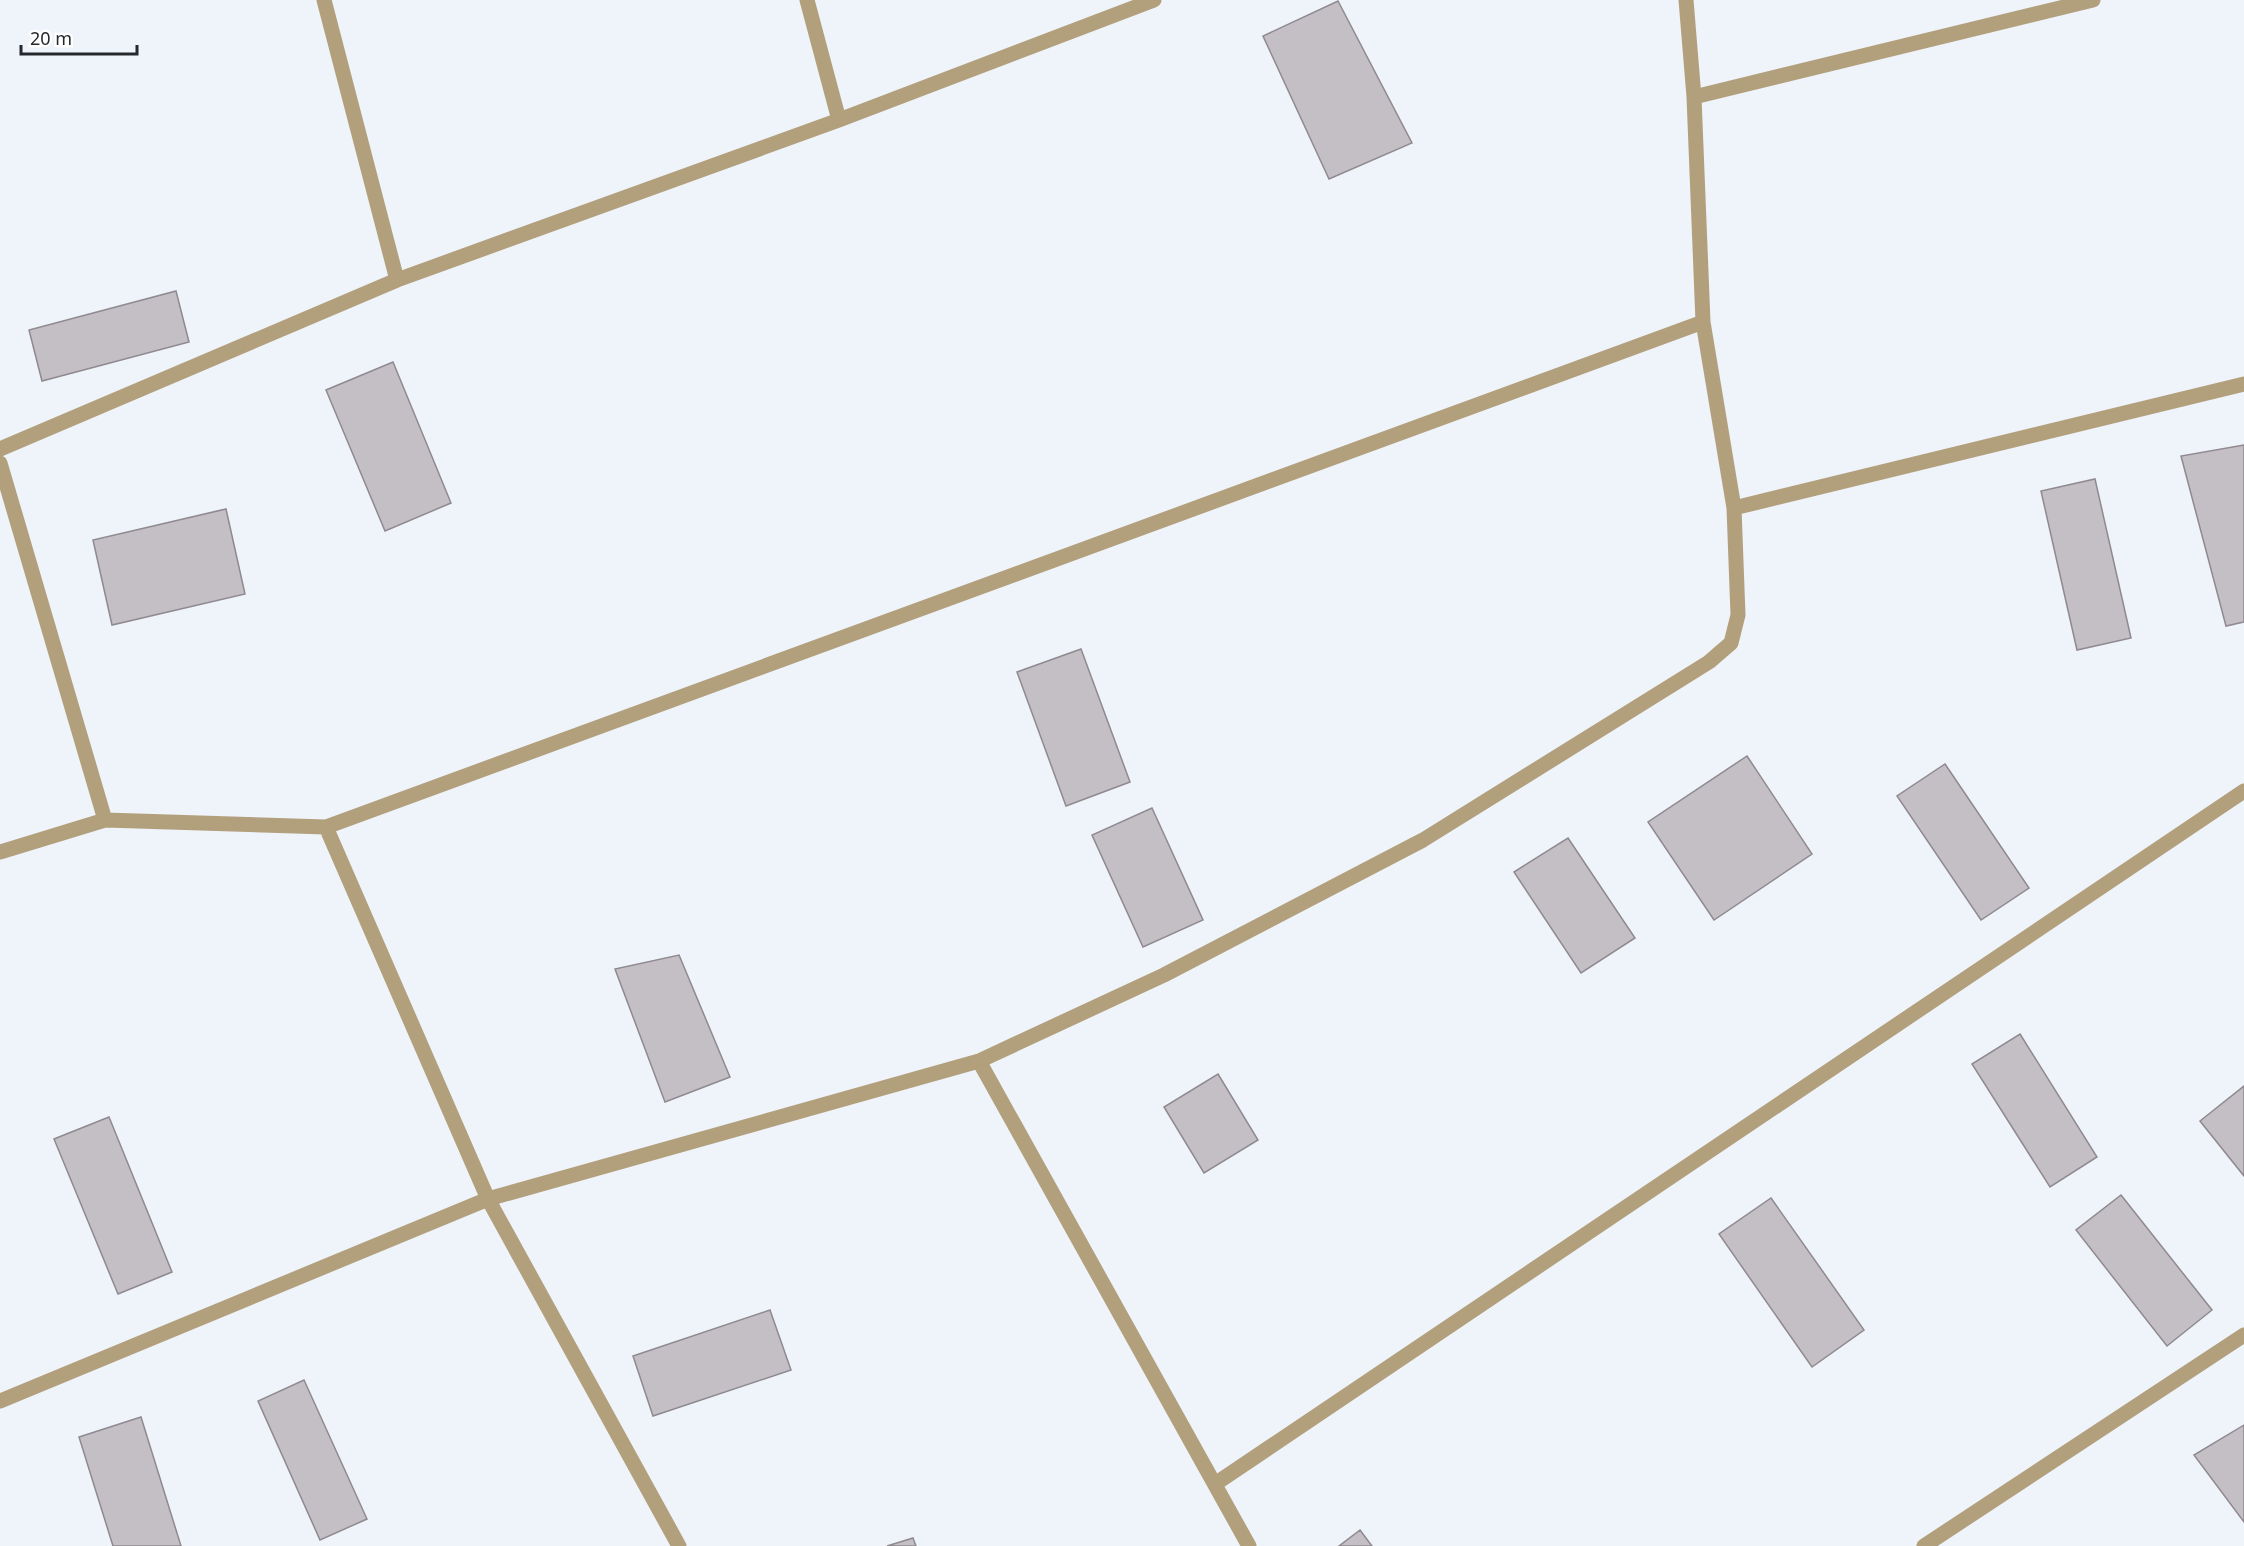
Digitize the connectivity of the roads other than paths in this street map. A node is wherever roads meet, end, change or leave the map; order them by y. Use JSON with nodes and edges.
{"nodes":[{"id":1,"x":324,"y":0,"type":"edge"},
{"id":2,"x":807,"y":0,"type":"edge"},
{"id":3,"x":1154,"y":0,"type":"edge"},
{"id":4,"x":1686,"y":0,"type":"edge"},
{"id":5,"x":2093,"y":0,"type":"edge"},
{"id":6,"x":1694,"y":97,"type":"junction"},
{"id":7,"x":839,"y":120,"type":"junction"},
{"id":8,"x":397,"y":280,"type":"junction"},
{"id":9,"x":1703,"y":322,"type":"junction"},
{"id":10,"x":2244,"y":384,"type":"edge"},
{"id":11,"x":0,"y":449,"type":"edge"},
{"id":12,"x":0,"y":463,"type":"edge"},
{"id":13,"x":1734,"y":508,"type":"junction"},
{"id":14,"x":2244,"y":791,"type":"edge"},
{"id":15,"x":105,"y":820,"type":"junction"},
{"id":16,"x":326,"y":826,"type":"junction"},
{"id":17,"x":0,"y":852,"type":"edge"},
{"id":18,"x":979,"y":1061,"type":"junction"},
{"id":19,"x":488,"y":1199,"type":"junction"},
{"id":20,"x":2244,"y":1335,"type":"edge"},
{"id":21,"x":0,"y":1401,"type":"edge"},
{"id":22,"x":1215,"y":1484,"type":"junction"},
{"id":23,"x":679,"y":1546,"type":"edge"},
{"id":24,"x":1249,"y":1546,"type":"edge"},
{"id":25,"x":1924,"y":1546,"type":"edge"}],
"edges":[{"from":1,"to":8,"type":"street"},
{"from":2,"to":7,"type":"street"},
{"from":3,"to":7,"type":"street"},
{"from":4,"to":6,"type":"street"},
{"from":5,"to":6,"type":"street"},
{"from":6,"to":9,"type":"street"},
{"from":7,"to":8,"type":"street"},
{"from":8,"to":11,"type":"street"},
{"from":9,"to":13,"type":"street"},
{"from":9,"to":16,"type":"street"},
{"from":10,"to":13,"type":"street"},
{"from":12,"to":15,"type":"street"},
{"from":13,"to":18,"type":"street"},
{"from":14,"to":22,"type":"street"},
{"from":15,"to":16,"type":"street"},
{"from":15,"to":17,"type":"street"},
{"from":16,"to":19,"type":"street"},
{"from":18,"to":19,"type":"street"},
{"from":18,"to":22,"type":"street"},
{"from":19,"to":21,"type":"street"},
{"from":19,"to":23,"type":"street"},
{"from":20,"to":25,"type":"street"},
{"from":22,"to":24,"type":"street"}]}
